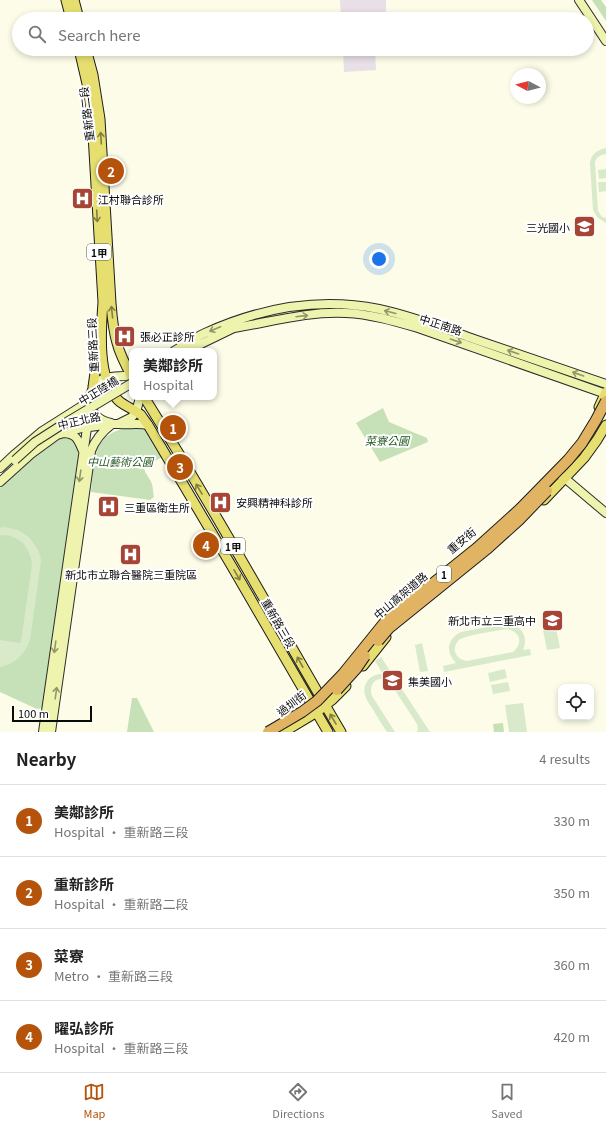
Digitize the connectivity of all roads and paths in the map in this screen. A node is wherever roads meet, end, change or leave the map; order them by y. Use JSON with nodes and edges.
{"nodes":[{"id":1,"x":66,"y":0,"type":"edge"},
{"id":2,"x":74,"y":0,"type":"edge"},
{"id":3,"x":579,"y":0,"type":"edge"},
{"id":4,"x":69,"y":12,"type":"edge"},
{"id":5,"x":77,"y":12,"type":"edge"},
{"id":6,"x":587,"y":12,"type":"edge"},
{"id":7,"x":594,"y":22,"type":"edge"},
{"id":8,"x":606,"y":40,"type":"edge"},
{"id":9,"x":81,"y":56,"type":"edge"},
{"id":10,"x":88,"y":56,"type":"edge"},
{"id":11,"x":99,"y":177,"type":"junction"},
{"id":12,"x":265,"y":311,"type":"junction"},
{"id":13,"x":263,"y":323,"type":"junction"},
{"id":14,"x":101,"y":328,"type":"junction"},
{"id":15,"x":234,"y":328,"type":"junction"},
{"id":16,"x":179,"y":348,"type":"edge"},
{"id":17,"x":194,"y":348,"type":"edge"},
{"id":18,"x":206,"y":348,"type":"edge"},
{"id":19,"x":129,"y":372,"type":"edge"},
{"id":20,"x":105,"y":378,"type":"junction"},
{"id":21,"x":129,"y":378,"type":"edge"},
{"id":22,"x":129,"y":380,"type":"edge"},
{"id":23,"x":606,"y":384,"type":"edge"},
{"id":24,"x":92,"y":392,"type":"junction"},
{"id":25,"x":606,"y":395,"type":"edge"},
{"id":26,"x":139,"y":400,"type":"edge"},
{"id":27,"x":146,"y":400,"type":"edge"},
{"id":28,"x":136,"y":412,"type":"junction"},
{"id":29,"x":606,"y":416,"type":"edge"},
{"id":30,"x":115,"y":424,"type":"junction"},
{"id":31,"x":606,"y":424,"type":"edge"},
{"id":32,"x":148,"y":425,"type":"junction"},
{"id":33,"x":87,"y":428,"type":"junction"},
{"id":34,"x":64,"y":433,"type":"junction"},
{"id":35,"x":83,"y":451,"type":"junction"},
{"id":36,"x":0,"y":468,"type":"edge"},
{"id":37,"x":554,"y":469,"type":"junction"},
{"id":38,"x":0,"y":474,"type":"edge"},
{"id":39,"x":565,"y":478,"type":"junction"},
{"id":40,"x":0,"y":482,"type":"edge"},
{"id":41,"x":606,"y":513,"type":"edge"},
{"id":42,"x":319,"y":696,"type":"junction"},
{"id":43,"x":311,"y":703,"type":"junction"},
{"id":44,"x":325,"y":706,"type":"junction"},
{"id":45,"x":317,"y":712,"type":"junction"},
{"id":46,"x":279,"y":731,"type":"edge"},
{"id":47,"x":43,"y":732,"type":"edge"},
{"id":48,"x":51,"y":732,"type":"edge"},
{"id":49,"x":268,"y":732,"type":"edge"},
{"id":50,"x":328,"y":732,"type":"edge"},
{"id":51,"x":341,"y":732,"type":"edge"}],
"edges":[{"from":1,"to":4,"type":"main road"},
{"from":2,"to":5,"type":"main road"},
{"from":3,"to":6,"type":"main road"},
{"from":7,"to":8,"type":"main road"},
{"from":9,"to":11,"type":"main road","name":"重新路二段","number":"1甲"},
{"from":11,"to":10,"type":"main road","name":"重新路二段","number":"1甲","one_way":true},
{"from":11,"to":14,"type":"main road","name":"重新路三段","number":"1甲","one_way":true},
{"from":19,"to":11,"type":"main road","name":"重新路三段","number":"1甲","one_way":true},
{"from":12,"to":15,"type":"main road","name":"中正南路"},
{"from":12,"to":16,"type":"main road","name":"中正南路","one_way":true},
{"from":23,"to":12,"type":"main road","name":"中正南路","one_way":true},
{"from":13,"to":15,"type":"main road","name":"中正南路"},
{"from":13,"to":18,"type":"main road","name":"中正南路"},
{"from":13,"to":25,"type":"main road","name":"中正南路","one_way":true},
{"from":14,"to":20,"type":"main road","name":"重新路三段","number":"1甲"},
{"from":14,"to":24,"type":"main road"},
{"from":15,"to":17,"type":"main road"},
{"from":20,"to":21,"type":"main road"},
{"from":20,"to":24,"type":"main road","name":"中正北路"},
{"from":20,"to":28,"type":"main road","name":"重新路三段","number":"1甲"},
{"from":22,"to":38,"type":"main road","name":"中正陸橋","bridge":true},
{"from":24,"to":30,"type":"main road"},
{"from":24,"to":33,"type":"main road"},
{"from":24,"to":36,"type":"main road","name":"中正北路"},
{"from":25,"to":37,"type":"main road","name":"重安街","number":"1"},
{"from":25,"to":49,"type":"highway","name":"中山高架道路","number":"1","bridge":true},
{"from":26,"to":28,"type":"main road"},
{"from":42,"to":27,"type":"main road","name":"重新路三段","number":"1甲","one_way":true},
{"from":28,"to":30,"type":"main road","name":"中正北路"},
{"from":28,"to":32,"type":"main road","name":"重新路三段","number":"1甲"},
{"from":29,"to":46,"type":"highway","name":"中山高架道路","number":"1","bridge":true},
{"from":30,"to":32,"type":"main road"},
{"from":30,"to":33,"type":"main road","name":"中正北路"},
{"from":48,"to":30,"type":"main road","one_way":true},
{"from":31,"to":39,"type":"main road","number":"1"},
{"from":32,"to":43,"type":"main road","name":"重新路三段","number":"1甲","one_way":true},
{"from":33,"to":34,"type":"main road","name":"中正北路"},
{"from":33,"to":35,"type":"main road"},
{"from":34,"to":35,"type":"main road"},
{"from":34,"to":40,"type":"main road","name":"中正北路"},
{"from":35,"to":47,"type":"main road","one_way":true},
{"from":37,"to":39,"type":"main road"},
{"from":37,"to":42,"type":"main road","name":"重安街","number":"1"},
{"from":39,"to":41,"type":"main road"},
{"from":39,"to":44,"type":"main road","number":"1"},
{"from":42,"to":43,"type":"main road","name":"過圳街","number":"1"},
{"from":42,"to":44,"type":"main road","name":"重新路三段","number":"1甲"},
{"from":43,"to":45,"type":"main road","name":"重新路三段","number":"1甲"},
{"from":43,"to":46,"type":"main road","name":"過圳街","number":"1"},
{"from":44,"to":45,"type":"main road","name":"過圳街","number":"1"},
{"from":51,"to":44,"type":"main road","number":"1甲","one_way":true},
{"from":45,"to":46,"type":"main road","name":"過圳街","number":"1"},
{"from":45,"to":50,"type":"main road","number":"1甲"}]}
